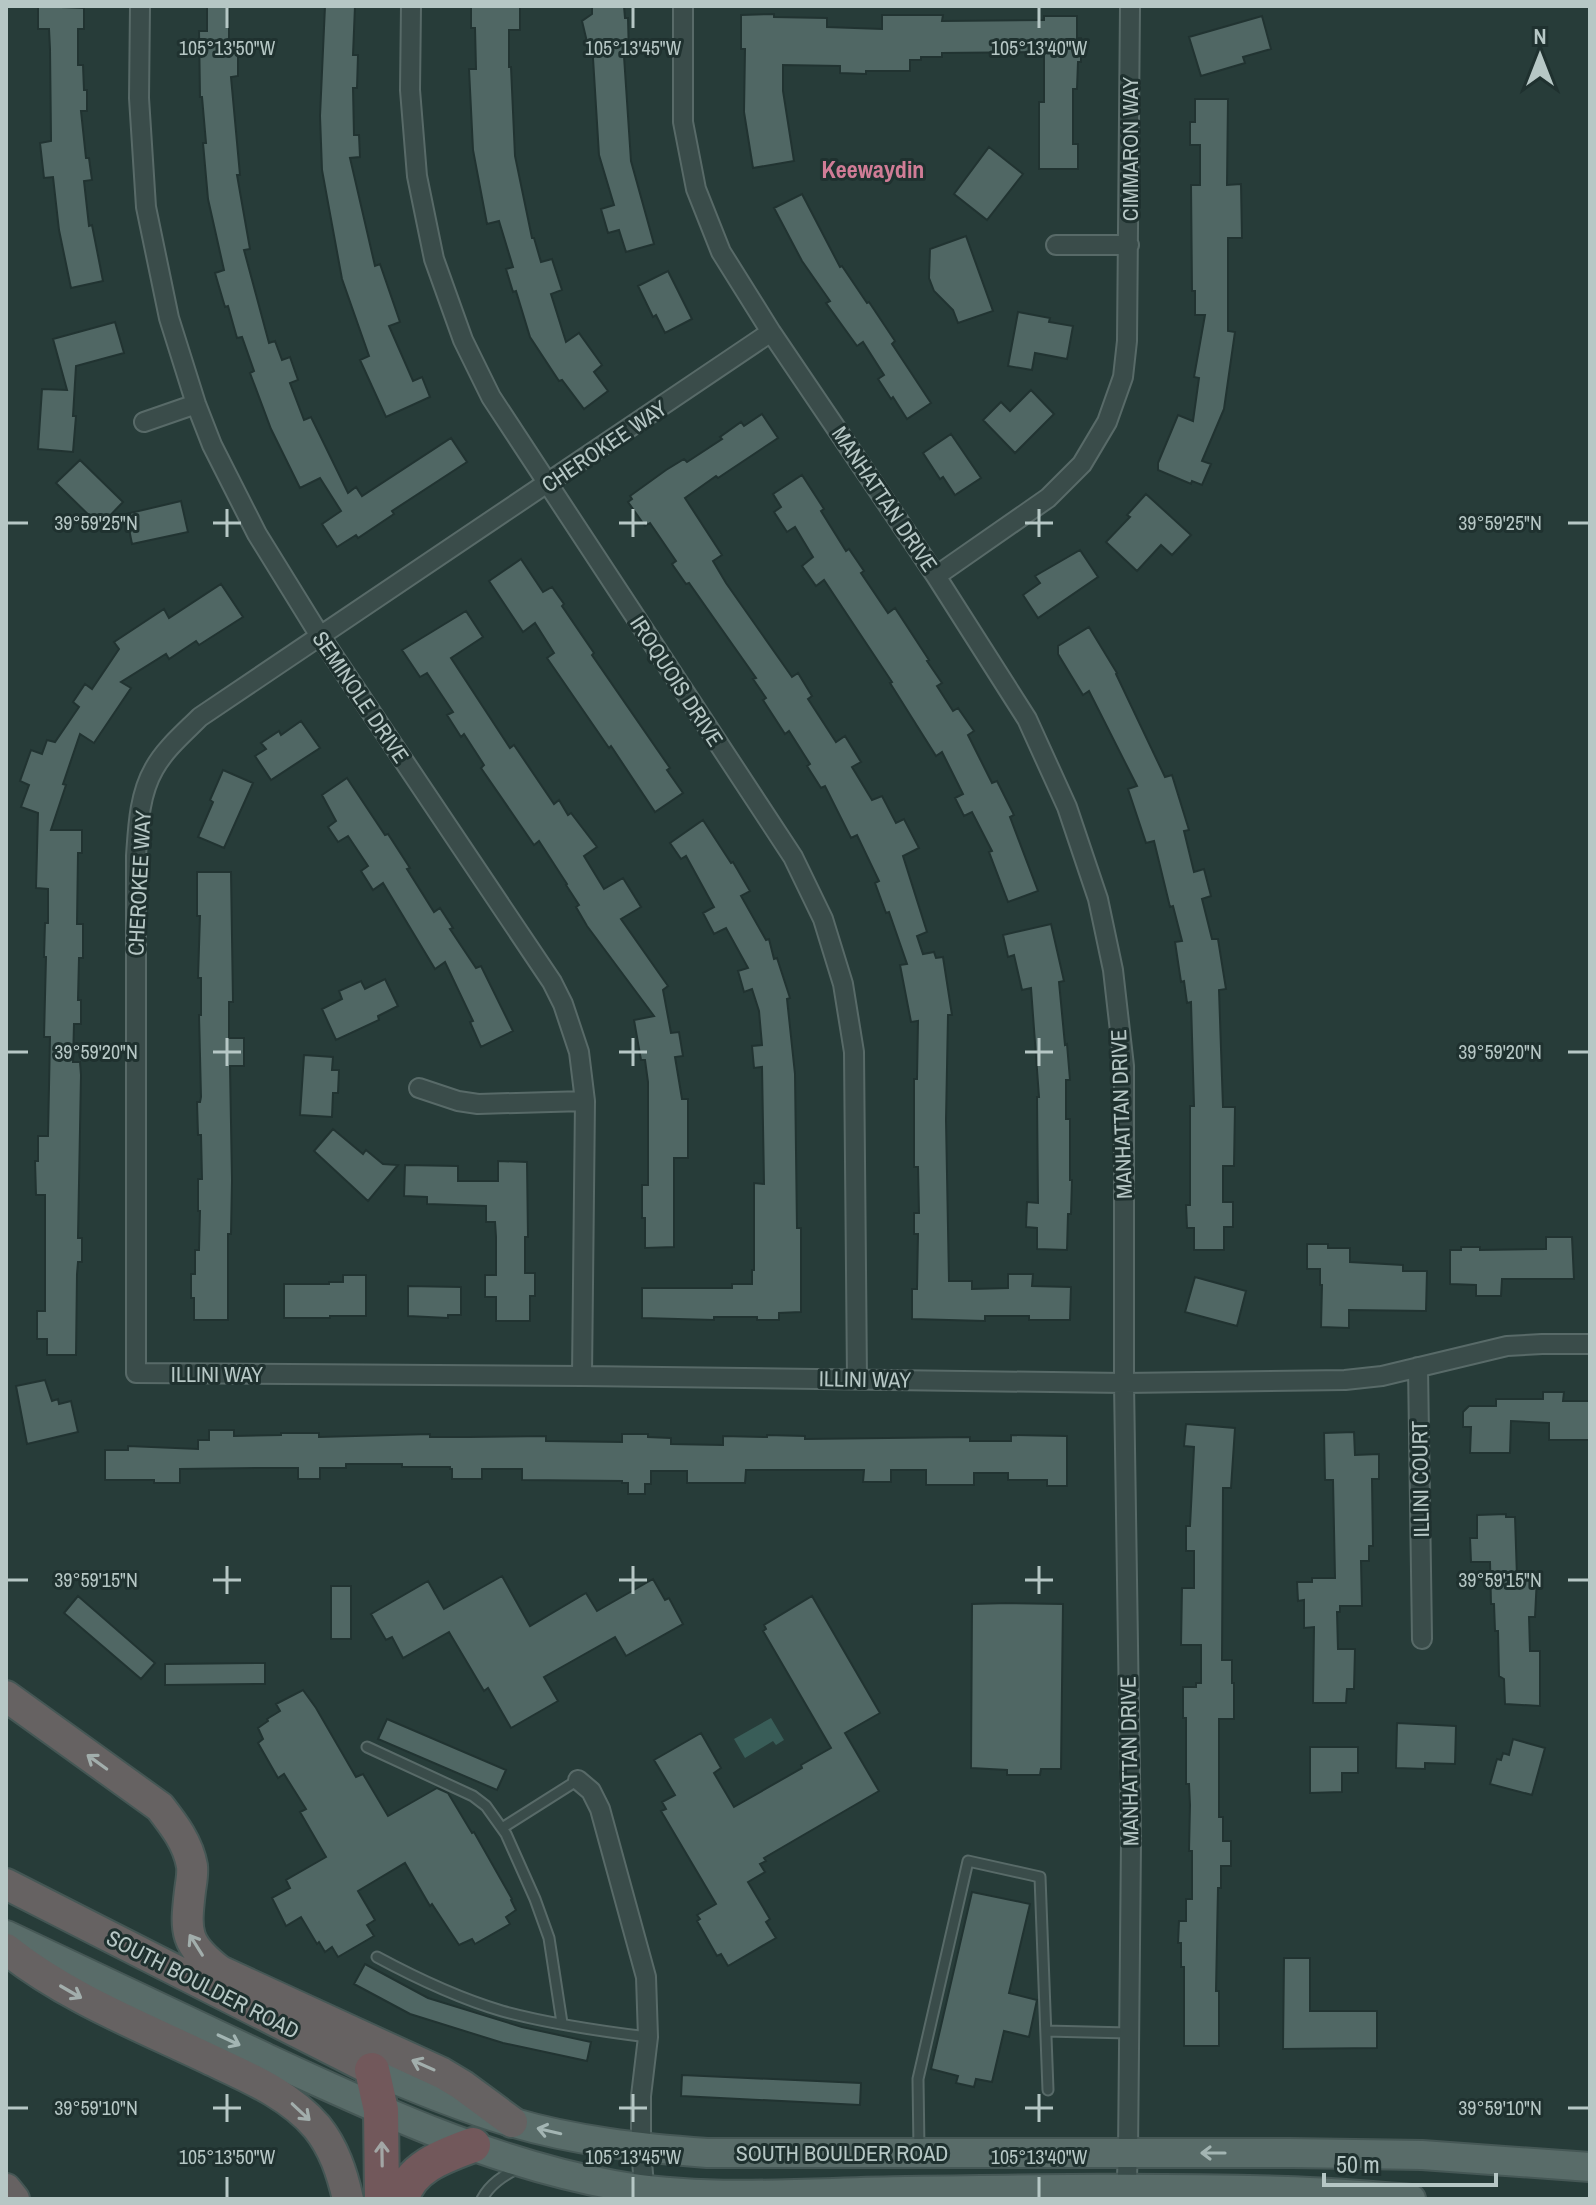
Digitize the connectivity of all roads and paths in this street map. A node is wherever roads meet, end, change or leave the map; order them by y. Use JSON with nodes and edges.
{"nodes":[{"id":1,"x":140,"y":6,"type":"edge"},
{"id":2,"x":411,"y":6,"type":"edge"},
{"id":3,"x":683,"y":6,"type":"edge"},
{"id":4,"x":1130,"y":6,"type":"edge"},
{"id":5,"x":1056,"y":245,"type":"dead end"},
{"id":6,"x":1129,"y":245,"type":"junction"},
{"id":7,"x":771,"y":332,"type":"junction"},
{"id":8,"x":196,"y":404,"type":"junction"},
{"id":9,"x":144,"y":422,"type":"dead end"},
{"id":10,"x":547,"y":484,"type":"junction"},
{"id":11,"x":936,"y":576,"type":"junction"},
{"id":12,"x":320,"y":636,"type":"junction"},
{"id":13,"x":419,"y":1088,"type":"dead end"},
{"id":14,"x":585,"y":1101,"type":"junction"},
{"id":15,"x":1590,"y":1344,"type":"edge"},
{"id":16,"x":1418,"y":1367,"type":"junction"},
{"id":17,"x":136,"y":1373,"type":"joint"},
{"id":18,"x":582,"y":1376,"type":"junction"},
{"id":19,"x":857,"y":1379,"type":"junction"},
{"id":20,"x":1124,"y":1383,"type":"junction"},
{"id":21,"x":1422,"y":1639,"type":"dead end"},
{"id":22,"x":6,"y":1696,"type":"edge"},
{"id":23,"x":367,"y":1747,"type":"dead end"},
{"id":24,"x":578,"y":1780,"type":"joint"},
{"id":25,"x":502,"y":1828,"type":"junction"},
{"id":26,"x":6,"y":1884,"type":"edge"},
{"id":27,"x":6,"y":1935,"type":"edge"},
{"id":28,"x":6,"y":1949,"type":"edge"},
{"id":29,"x":377,"y":1957,"type":"dead end"},
{"id":30,"x":562,"y":2023,"type":"junction"},
{"id":31,"x":1046,"y":2031,"type":"junction"},
{"id":32,"x":1129,"y":2033,"type":"junction"},
{"id":33,"x":648,"y":2037,"type":"junction"},
{"id":34,"x":372,"y":2070,"type":"junction"},
{"id":35,"x":1048,"y":2090,"type":"dead end"},
{"id":36,"x":381,"y":2110,"type":"junction"},
{"id":37,"x":512,"y":2122,"type":"junction"},
{"id":38,"x":473,"y":2145,"type":"junction"},
{"id":39,"x":641,"y":2148,"type":"junction"},
{"id":40,"x":919,"y":2153,"type":"junction"},
{"id":41,"x":1128,"y":2153,"type":"junction"},
{"id":42,"x":526,"y":2164,"type":"junction"},
{"id":43,"x":1590,"y":2167,"type":"edge"},
{"id":44,"x":6,"y":2189,"type":"edge"},
{"id":45,"x":645,"y":2194,"type":"edge"},
{"id":46,"x":1126,"y":2194,"type":"edge"},
{"id":47,"x":14,"y":2199,"type":"edge"},
{"id":48,"x":348,"y":2199,"type":"edge"},
{"id":49,"x":382,"y":2199,"type":"edge"},
{"id":50,"x":402,"y":2199,"type":"edge"},
{"id":51,"x":482,"y":2199,"type":"edge"},
{"id":52,"x":1411,"y":2199,"type":"edge"}],
"edges":[{"from":1,"to":8,"type":"street","name":"SEMINOLE DRIVE"},
{"from":2,"to":10,"type":"street","name":"IROQUOIS DRIVE"},
{"from":3,"to":7,"type":"street","name":"MANHATTAN DRIVE"},
{"from":4,"to":6,"type":"street","name":"CIMMARON WAY"},
{"from":5,"to":6,"type":"street","name":"CIMMARON WAY"},
{"from":6,"to":11,"type":"street","name":"CIMMARON WAY"},
{"from":7,"to":10,"type":"street","name":"CHEROKEE WAY"},
{"from":7,"to":11,"type":"street","name":"MANHATTAN DRIVE"},
{"from":8,"to":9,"type":"street"},
{"from":8,"to":12,"type":"street","name":"SEMINOLE DRIVE"},
{"from":10,"to":12,"type":"street","name":"CHEROKEE WAY"},
{"from":10,"to":19,"type":"street","name":"IROQUOIS DRIVE"},
{"from":11,"to":20,"type":"street","name":"MANHATTAN DRIVE"},
{"from":12,"to":14,"type":"street","name":"SEMINOLE DRIVE"},
{"from":12,"to":17,"type":"street","name":"CHEROKEE WAY"},
{"from":13,"to":14,"type":"street"},
{"from":14,"to":18,"type":"street","name":"SEMINOLE DRIVE"},
{"from":15,"to":16,"type":"street","name":"ILLINI WAY"},
{"from":16,"to":20,"type":"street","name":"ILLINI WAY"},
{"from":16,"to":21,"type":"street","name":"ILLINI COURT"},
{"from":17,"to":18,"type":"street","name":"ILLINI WAY"},
{"from":18,"to":19,"type":"street","name":"ILLINI WAY"},
{"from":19,"to":20,"type":"street","name":"ILLINI WAY"},
{"from":20,"to":32,"type":"street","name":"MANHATTAN DRIVE"},
{"from":37,"to":22,"type":"highway","one_way":true},
{"from":23,"to":25,"type":"lane"},
{"from":24,"to":25,"type":"lane"},
{"from":24,"to":33,"type":"street"},
{"from":25,"to":30,"type":"lane"},
{"from":26,"to":34,"type":"highway","name":"SOUTH BOULDER ROAD"},
{"from":27,"to":36,"type":"main road","name":"SOUTH BOULDER ROAD","one_way":true},
{"from":28,"to":48,"type":"highway","one_way":true},
{"from":29,"to":30,"type":"lane"},
{"from":30,"to":33,"type":"lane"},
{"from":31,"to":32,"type":"lane"},
{"from":31,"to":35,"type":"lane"},
{"from":31,"to":40,"type":"lane"},
{"from":32,"to":41,"type":"street","name":"MANHATTAN DRIVE"},
{"from":33,"to":39,"type":"street"},
{"from":34,"to":36,"type":"highway"},
{"from":34,"to":37,"type":"main road","name":"SOUTH BOULDER ROAD"},
{"from":36,"to":38,"type":"main road","name":"SOUTH BOULDER ROAD"},
{"from":49,"to":36,"type":"highway","one_way":true},
{"from":39,"to":37,"type":"main road","name":"SOUTH BOULDER ROAD","one_way":true},
{"from":38,"to":42,"type":"main road","name":"SOUTH BOULDER ROAD"},
{"from":38,"to":50,"type":"highway"},
{"from":39,"to":40,"type":"main road","name":"SOUTH BOULDER ROAD"},
{"from":39,"to":45,"type":"street"},
{"from":40,"to":41,"type":"main road","name":"SOUTH BOULDER ROAD"},
{"from":43,"to":41,"type":"main road","name":"SOUTH BOULDER ROAD","one_way":true},
{"from":41,"to":46,"type":"street","name":"MANHATTAN DRIVE"},
{"from":42,"to":45,"type":"main road","name":"SOUTH BOULDER ROAD"},
{"from":42,"to":51,"type":"lane"},
{"from":44,"to":47,"type":"highway"},
{"from":45,"to":46,"type":"main road","name":"SOUTH BOULDER ROAD"},
{"from":46,"to":52,"type":"main road","name":"SOUTH BOULDER ROAD"}]}
